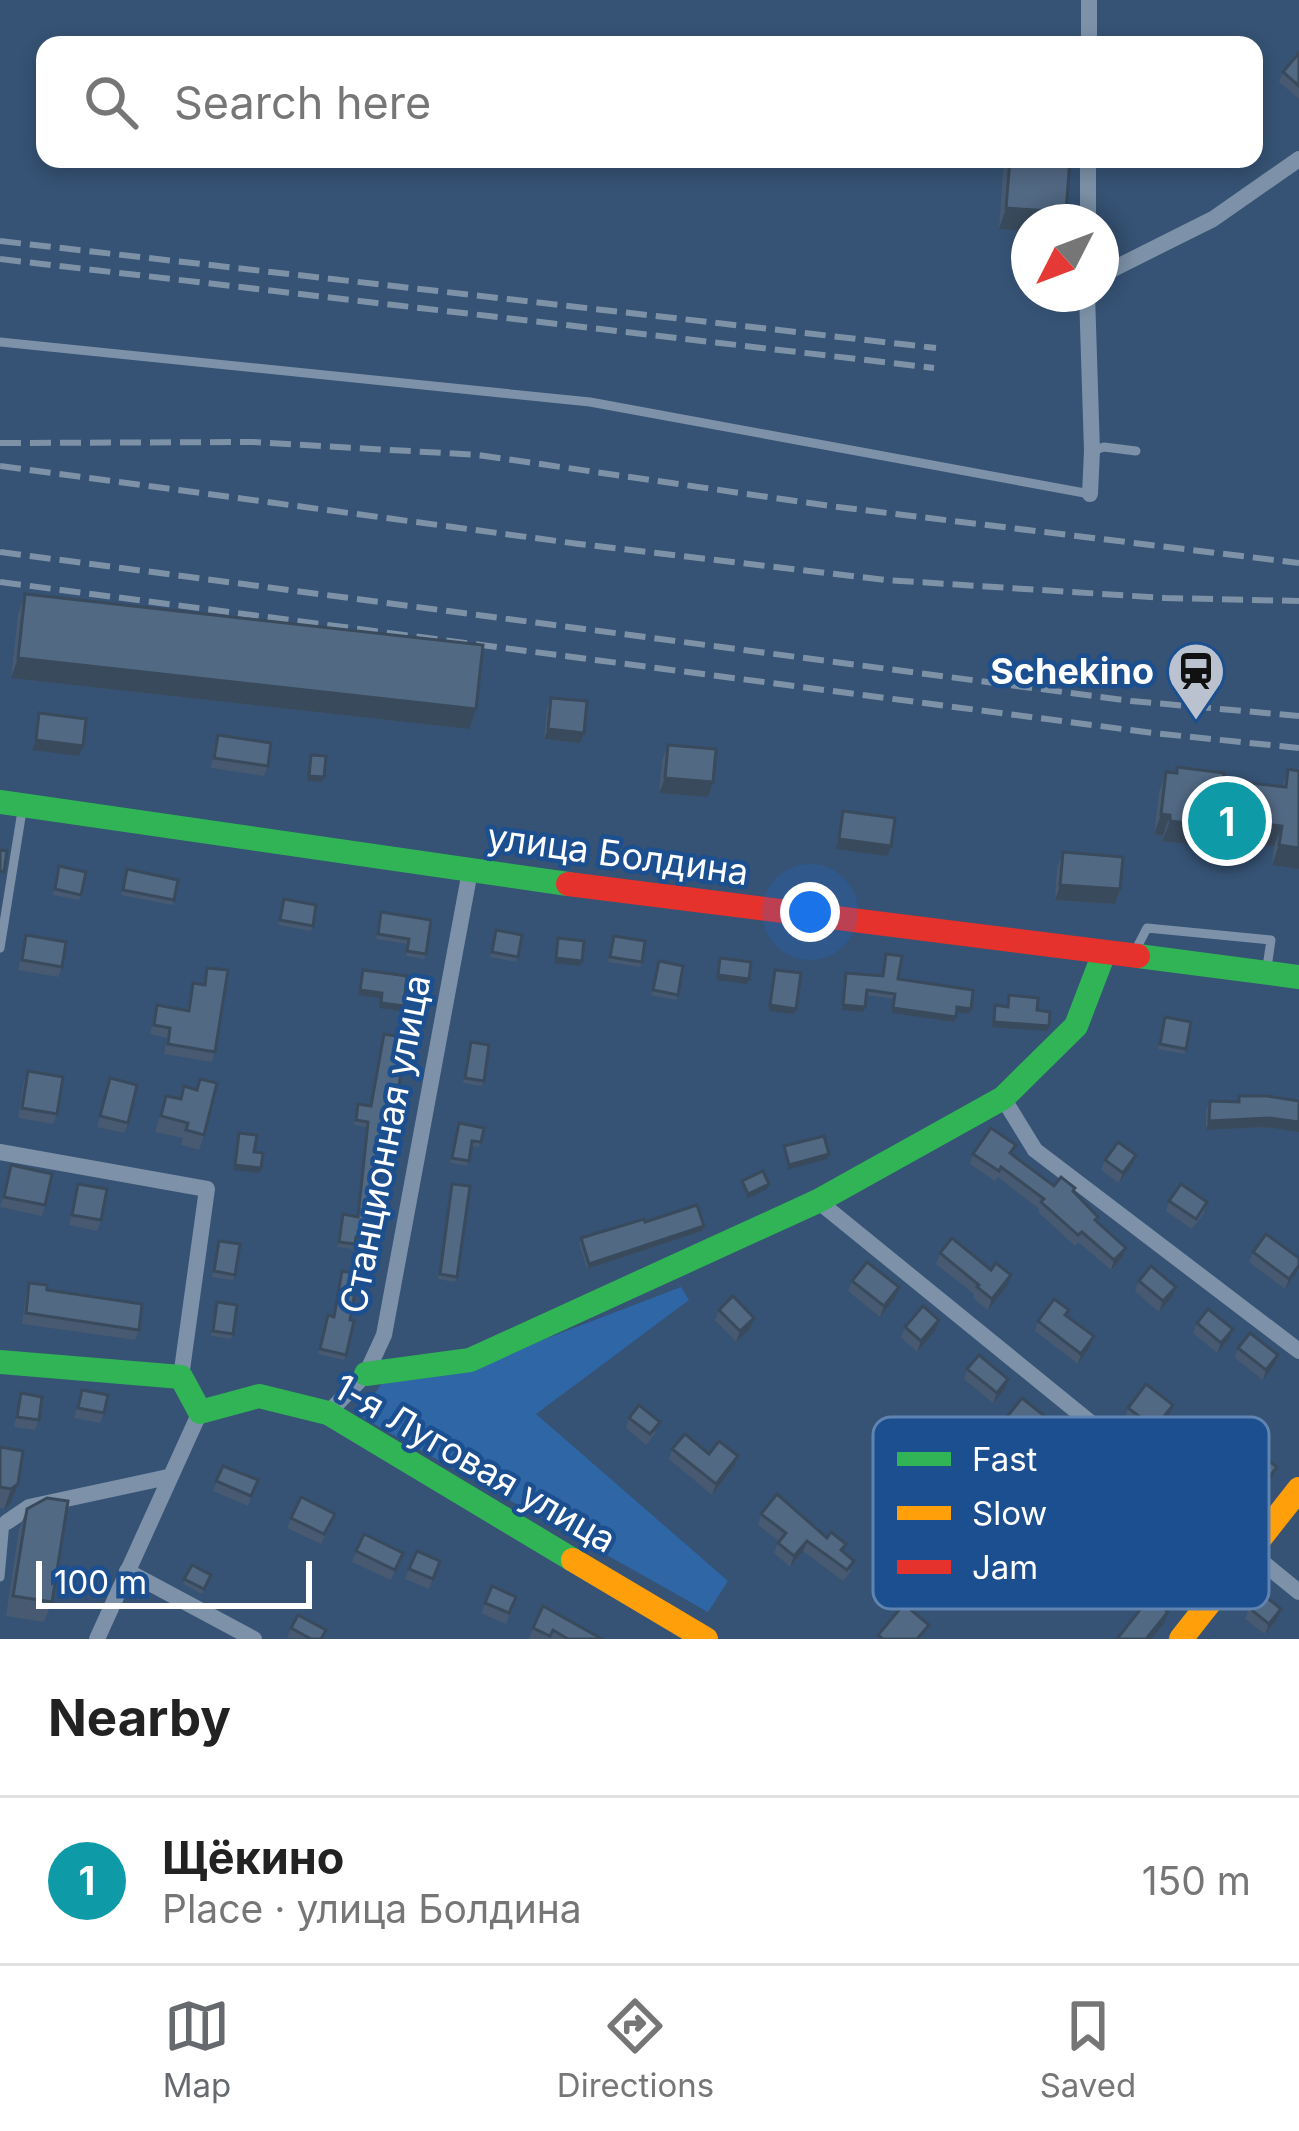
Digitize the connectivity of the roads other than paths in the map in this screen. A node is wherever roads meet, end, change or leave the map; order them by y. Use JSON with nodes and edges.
{"nodes":[{"id":1,"x":1090,"y":0,"type":"edge"},
{"id":2,"x":1089,"y":36,"type":"edge"},
{"id":3,"x":1299,"y":159,"type":"edge"},
{"id":4,"x":1088,"y":168,"type":"edge"},
{"id":5,"x":1088,"y":204,"type":"edge"},
{"id":6,"x":1119,"y":266,"type":"edge"},
{"id":7,"x":1088,"y":312,"type":"edge"},
{"id":8,"x":0,"y":342,"type":"edge"},
{"id":9,"x":1092,"y":451,"type":"junction"},
{"id":10,"x":1136,"y":451,"type":"dead end"},
{"id":11,"x":1090,"y":494,"type":"joint"},
{"id":12,"x":11,"y":804,"type":"edge"},
{"id":13,"x":470,"y":871,"type":"junction"},
{"id":14,"x":0,"y":948,"type":"edge"},
{"id":15,"x":1104,"y":953,"type":"junction"},
{"id":16,"x":1299,"y":977,"type":"edge"},
{"id":17,"x":1003,"y":1098,"type":"junction"},
{"id":18,"x":0,"y":1152,"type":"edge"},
{"id":19,"x":818,"y":1201,"type":"junction"},
{"id":20,"x":1299,"y":1352,"type":"edge"},
{"id":21,"x":0,"y":1363,"type":"edge"},
{"id":22,"x":366,"y":1374,"type":"junction"},
{"id":23,"x":181,"y":1377,"type":"junction"},
{"id":24,"x":200,"y":1412,"type":"junction"},
{"id":25,"x":328,"y":1413,"type":"junction"},
{"id":26,"x":1085,"y":1417,"type":"edge"},
{"id":27,"x":168,"y":1478,"type":"junction"},
{"id":28,"x":1299,"y":1489,"type":"edge"},
{"id":29,"x":4,"y":1522,"type":"edge"},
{"id":30,"x":1269,"y":1526,"type":"edge"},
{"id":31,"x":1269,"y":1566,"type":"edge"},
{"id":32,"x":127,"y":1571,"type":"junction"},
{"id":33,"x":0,"y":1577,"type":"edge"},
{"id":34,"x":1299,"y":1592,"type":"edge"},
{"id":35,"x":1204,"y":1609,"type":"edge"},
{"id":36,"x":97,"y":1639,"type":"edge"},
{"id":37,"x":254,"y":1639,"type":"edge"},
{"id":38,"x":706,"y":1639,"type":"edge"},
{"id":39,"x":1181,"y":1639,"type":"edge"}],
"edges":[{"from":1,"to":2,"type":"street"},
{"from":3,"to":6,"type":"street"},
{"from":4,"to":5,"type":"street"},
{"from":7,"to":9,"type":"street"},
{"from":8,"to":11,"type":"lane"},
{"from":9,"to":10,"type":"lane"},
{"from":9,"to":11,"type":"street"},
{"from":12,"to":13,"type":"street","name":"улица Болдина"},
{"from":12,"to":14,"type":"lane"},
{"from":13,"to":15,"type":"street","name":"улица Болдина"},
{"from":13,"to":22,"type":"street","name":"Станционная улица"},
{"from":15,"to":16,"type":"street","name":"улица Болдина"},
{"from":15,"to":17,"type":"street"},
{"from":17,"to":19,"type":"street"},
{"from":17,"to":20,"type":"street"},
{"from":18,"to":23,"type":"street"},
{"from":19,"to":22,"type":"street"},
{"from":19,"to":26,"type":"street"},
{"from":21,"to":23,"type":"street"},
{"from":22,"to":25,"type":"street","name":"Станционная улица"},
{"from":23,"to":24,"type":"street"},
{"from":24,"to":25,"type":"street","name":"1-я Луговая улица"},
{"from":24,"to":27,"type":"street"},
{"from":25,"to":38,"type":"street","name":"1-я Луговая улица"},
{"from":27,"to":29,"type":"street"},
{"from":27,"to":32,"type":"street"},
{"from":28,"to":30,"type":"street"},
{"from":29,"to":33,"type":"lane"},
{"from":31,"to":34,"type":"street"},
{"from":32,"to":36,"type":"street"},
{"from":32,"to":37,"type":"street"},
{"from":35,"to":39,"type":"street"}]}
